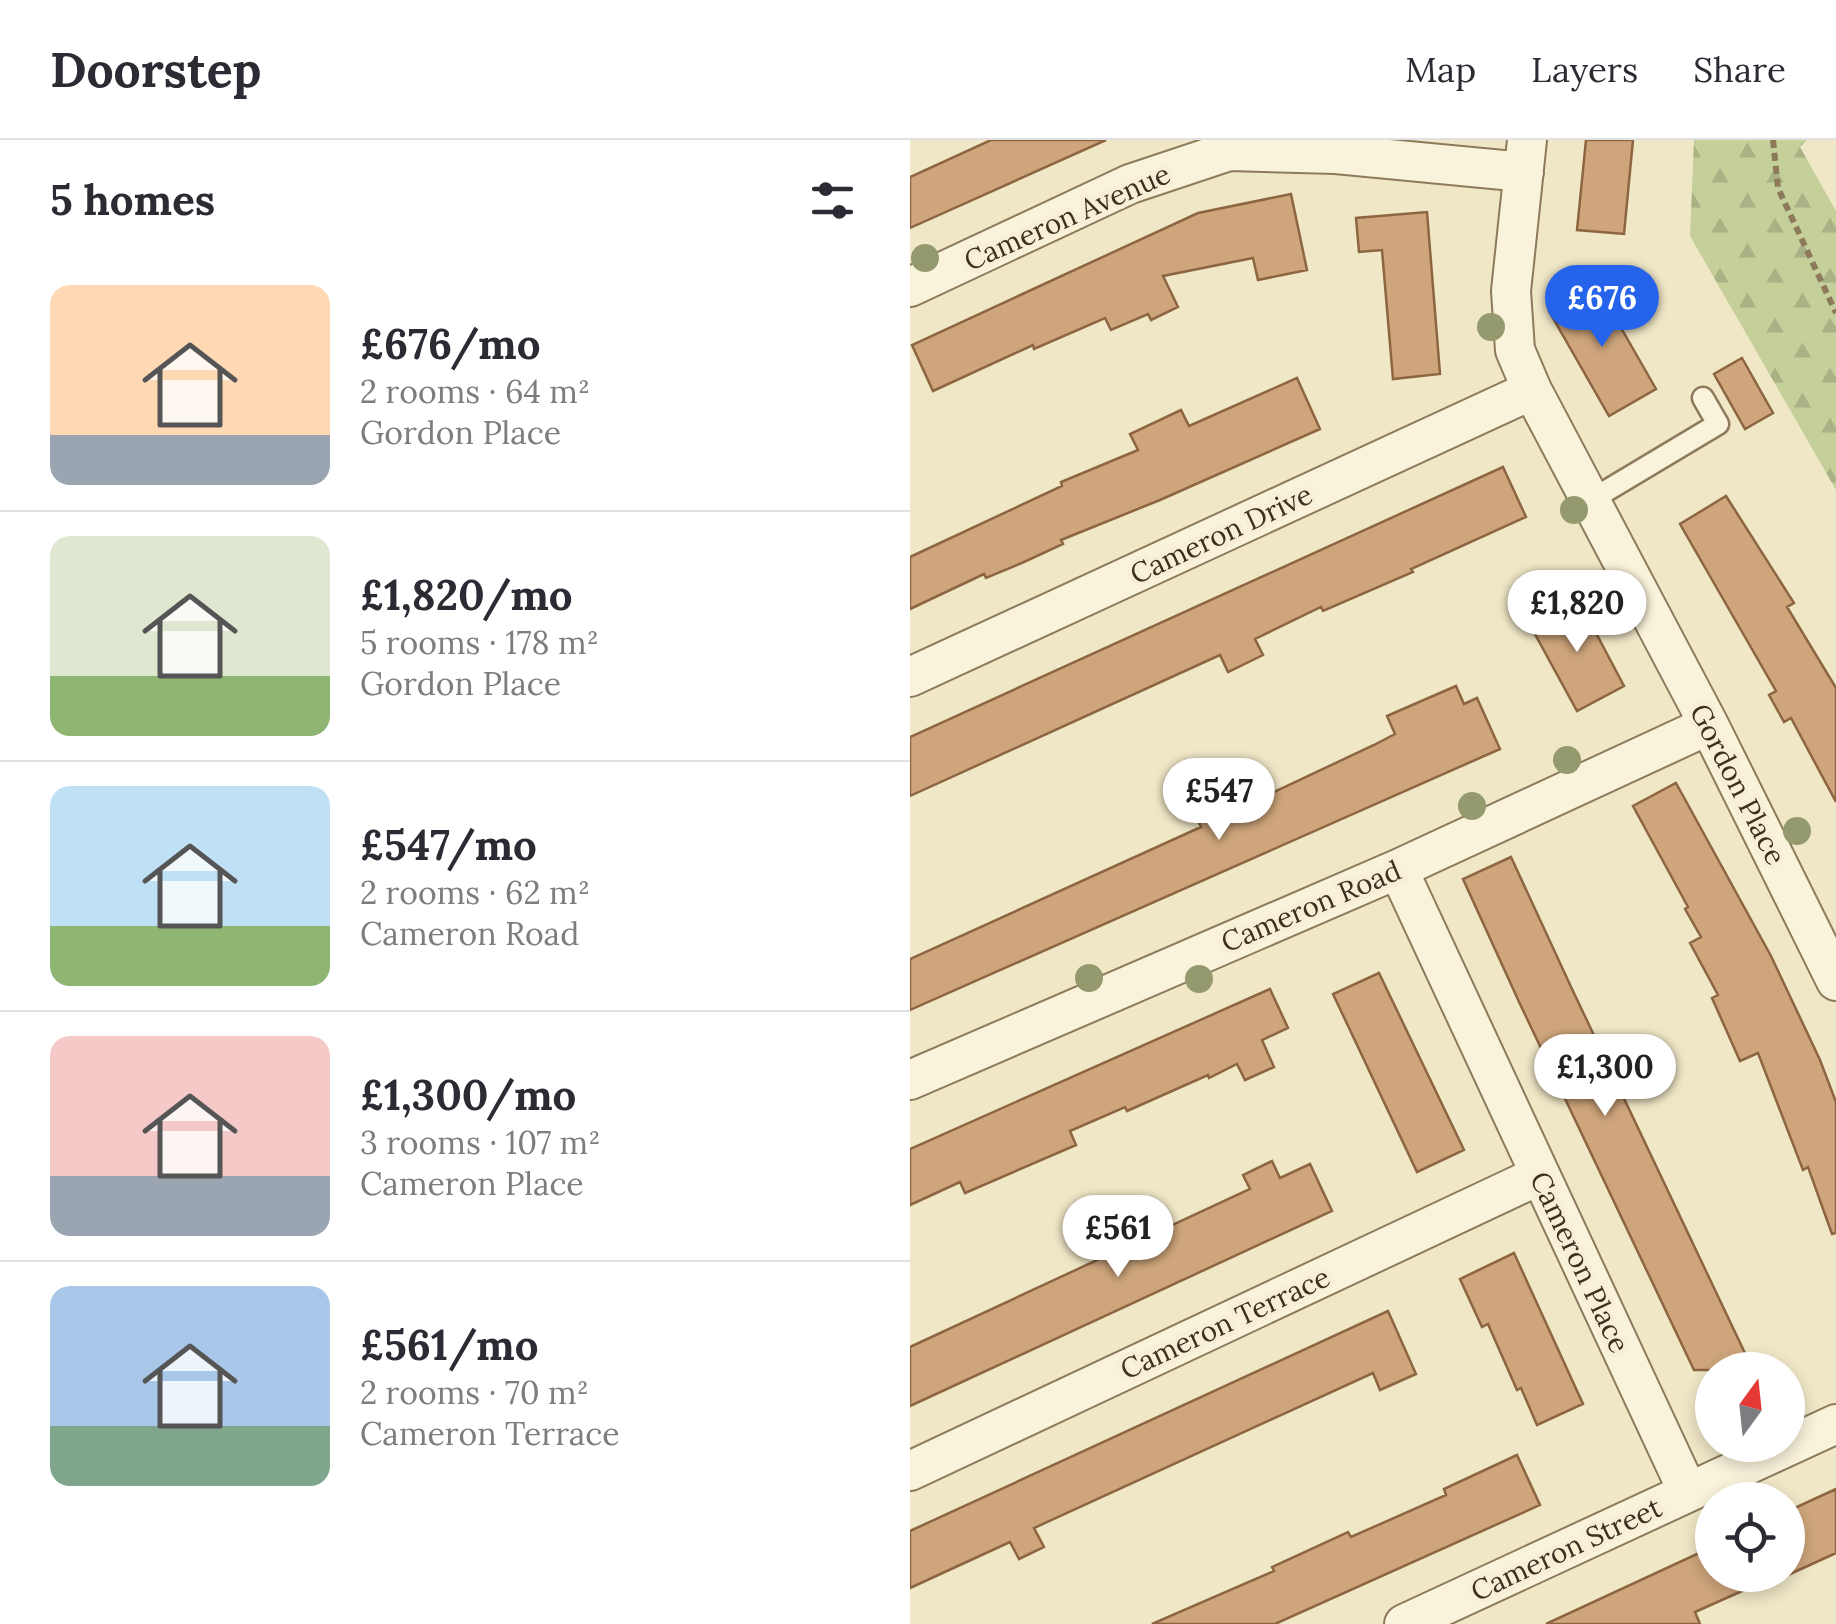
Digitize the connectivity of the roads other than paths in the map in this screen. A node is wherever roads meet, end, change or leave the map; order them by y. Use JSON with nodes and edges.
{"nodes":[{"id":1,"x":1272,"y":146,"type":"edge"},
{"id":2,"x":1526,"y":156,"type":"edge"},
{"id":3,"x":910,"y":287,"type":"edge"},
{"id":4,"x":1532,"y":390,"type":"junction"},
{"id":5,"x":1703,"y":398,"type":"dead end"},
{"id":6,"x":1591,"y":500,"type":"junction"},
{"id":7,"x":910,"y":678,"type":"edge"},
{"id":8,"x":1709,"y":726,"type":"junction"},
{"id":9,"x":1398,"y":870,"type":"junction"},
{"id":10,"x":1836,"y":981,"type":"edge"},
{"id":11,"x":910,"y":1080,"type":"edge"},
{"id":12,"x":1540,"y":1175,"type":"junction"},
{"id":13,"x":1836,"y":1424,"type":"edge"},
{"id":14,"x":910,"y":1471,"type":"edge"},
{"id":15,"x":1688,"y":1492,"type":"junction"},
{"id":16,"x":1404,"y":1624,"type":"edge"}],
"edges":[{"from":1,"to":2,"type":"street","name":"Cameron Avenue"},
{"from":1,"to":3,"type":"street","name":"Cameron Avenue"},
{"from":2,"to":4,"type":"street","name":"Gordon Place"},
{"from":4,"to":6,"type":"street","name":"Gordon Place"},
{"from":4,"to":7,"type":"street","name":"Cameron Drive"},
{"from":5,"to":6,"type":"lane"},
{"from":6,"to":8,"type":"street","name":"Gordon Place"},
{"from":8,"to":9,"type":"street","name":"Cameron Road"},
{"from":8,"to":10,"type":"street","name":"Gordon Place"},
{"from":9,"to":11,"type":"street","name":"Cameron Road"},
{"from":9,"to":12,"type":"street","name":"Cameron Place"},
{"from":12,"to":14,"type":"street","name":"Cameron Terrace"},
{"from":12,"to":15,"type":"street","name":"Cameron Place"},
{"from":13,"to":15,"type":"street","name":"Cameron Street"},
{"from":15,"to":16,"type":"street","name":"Cameron Street"}]}
